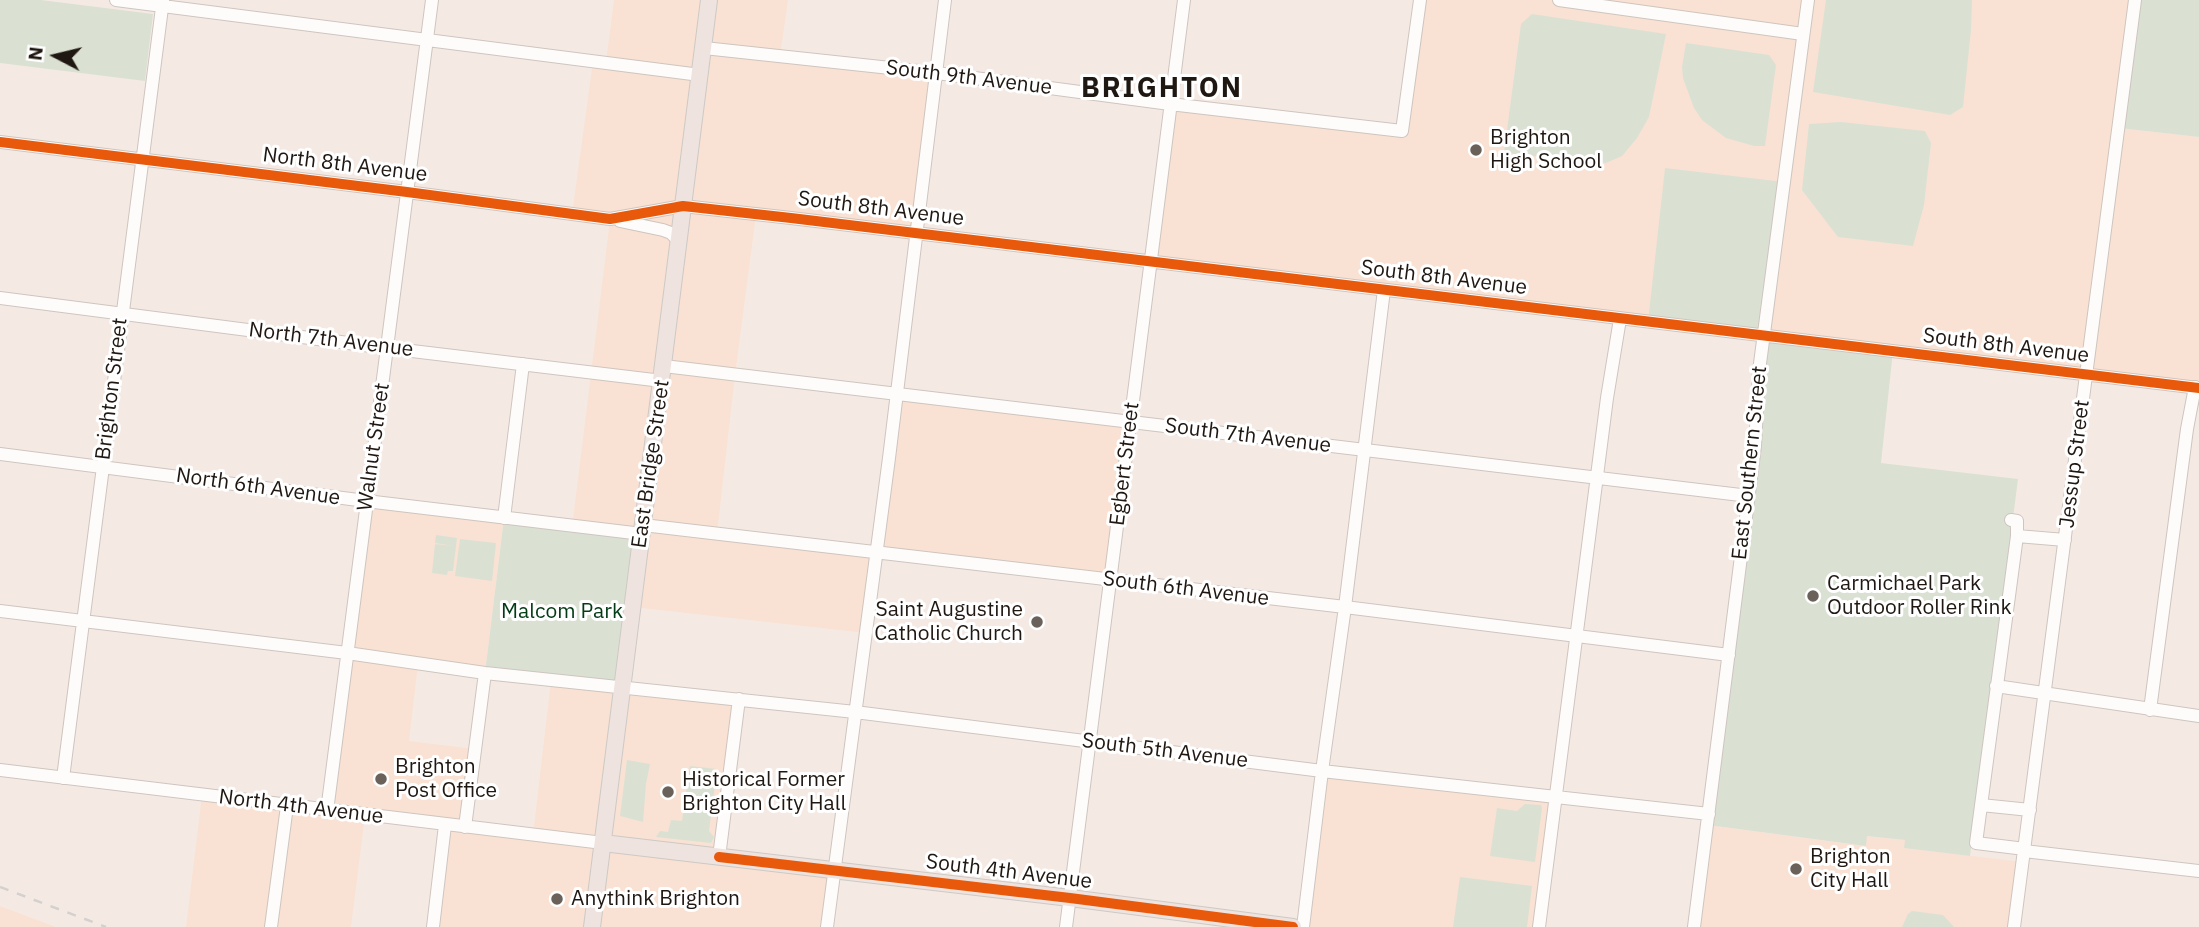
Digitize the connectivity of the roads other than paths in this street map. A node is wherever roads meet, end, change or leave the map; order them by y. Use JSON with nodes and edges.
{"nodes":[{"id":1,"x":116,"y":0,"type":"edge"},
{"id":2,"x":432,"y":0,"type":"edge"},
{"id":3,"x":709,"y":0,"type":"edge"},
{"id":4,"x":946,"y":0,"type":"edge"},
{"id":5,"x":1184,"y":0,"type":"edge"},
{"id":6,"x":1420,"y":0,"type":"edge"},
{"id":7,"x":1559,"y":0,"type":"edge"},
{"id":8,"x":1808,"y":0,"type":"edge"},
{"id":9,"x":2135,"y":0,"type":"edge"},
{"id":10,"x":162,"y":3,"type":"edge"},
{"id":11,"x":1804,"y":34,"type":"junction"},
{"id":12,"x":426,"y":38,"type":"junction"},
{"id":13,"x":704,"y":48,"type":"junction"},
{"id":14,"x":937,"y":74,"type":"junction"},
{"id":15,"x":700,"y":75,"type":"junction"},
{"id":16,"x":1170,"y":104,"type":"junction"},
{"id":17,"x":0,"y":142,"type":"edge"},
{"id":18,"x":142,"y":159,"type":"junction"},
{"id":19,"x":407,"y":192,"type":"junction"},
{"id":20,"x":683,"y":206,"type":"junction"},
{"id":21,"x":610,"y":219,"type":"junction"},
{"id":22,"x":916,"y":233,"type":"junction"},
{"id":23,"x":680,"y":242,"type":"junction"},
{"id":24,"x":1151,"y":262,"type":"junction"},
{"id":25,"x":1384,"y":290,"type":"junction"},
{"id":26,"x":0,"y":298,"type":"edge"},
{"id":27,"x":122,"y":312,"type":"junction"},
{"id":28,"x":1620,"y":319,"type":"junction"},
{"id":29,"x":1763,"y":336,"type":"junction"},
{"id":30,"x":387,"y":348,"type":"junction"},
{"id":31,"x":523,"y":365,"type":"junction"},
{"id":32,"x":663,"y":373,"type":"junction"},
{"id":33,"x":2086,"y":375,"type":"junction"},
{"id":34,"x":2197,"y":388,"type":"edge"},
{"id":35,"x":897,"y":394,"type":"junction"},
{"id":36,"x":1130,"y":422,"type":"junction"},
{"id":37,"x":1364,"y":450,"type":"junction"},
{"id":38,"x":0,"y":454,"type":"edge"},
{"id":39,"x":103,"y":466,"type":"junction"},
{"id":40,"x":1597,"y":478,"type":"junction"},
{"id":41,"x":1749,"y":496,"type":"junction"},
{"id":42,"x":366,"y":501,"type":"junction"},
{"id":43,"x":504,"y":518,"type":"junction"},
{"id":44,"x":2011,"y":520,"type":"dead end"},
{"id":45,"x":642,"y":529,"type":"junction"},
{"id":46,"x":2017,"y":536,"type":"junction"},
{"id":47,"x":2065,"y":540,"type":"junction"},
{"id":48,"x":876,"y":553,"type":"junction"},
{"id":49,"x":1111,"y":580,"type":"junction"},
{"id":50,"x":1345,"y":607,"type":"junction"},
{"id":51,"x":0,"y":611,"type":"edge"},
{"id":52,"x":83,"y":622,"type":"junction"},
{"id":53,"x":1578,"y":635,"type":"junction"},
{"id":54,"x":347,"y":653,"type":"junction"},
{"id":55,"x":1729,"y":655,"type":"junction"},
{"id":56,"x":485,"y":673,"type":"junction"},
{"id":57,"x":622,"y":687,"type":"junction"},
{"id":58,"x":1994,"y":690,"type":"junction"},
{"id":59,"x":2044,"y":692,"type":"junction"},
{"id":60,"x":739,"y":699,"type":"junction"},
{"id":61,"x":2150,"y":710,"type":"junction"},
{"id":62,"x":855,"y":712,"type":"junction"},
{"id":63,"x":2199,"y":716,"type":"edge"},
{"id":64,"x":1088,"y":741,"type":"junction"},
{"id":65,"x":0,"y":770,"type":"edge"},
{"id":66,"x":1322,"y":771,"type":"junction"},
{"id":67,"x":62,"y":778,"type":"junction"},
{"id":68,"x":1556,"y":797,"type":"junction"},
{"id":69,"x":1981,"y":805,"type":"junction"},
{"id":70,"x":287,"y":806,"type":"junction"},
{"id":71,"x":2029,"y":810,"type":"junction"},
{"id":72,"x":327,"y":811,"type":"junction"},
{"id":73,"x":1709,"y":814,"type":"junction"},
{"id":74,"x":445,"y":825,"type":"junction"},
{"id":75,"x":465,"y":827,"type":"junction"},
{"id":76,"x":603,"y":844,"type":"junction"},
{"id":77,"x":2024,"y":850,"type":"junction"},
{"id":78,"x":719,"y":857,"type":"junction"},
{"id":79,"x":834,"y":870,"type":"junction"},
{"id":80,"x":2199,"y":871,"type":"edge"},
{"id":81,"x":1070,"y":898,"type":"junction"},
{"id":82,"x":271,"y":927,"type":"edge"},
{"id":83,"x":433,"y":927,"type":"edge"},
{"id":84,"x":592,"y":927,"type":"edge"},
{"id":85,"x":827,"y":927,"type":"edge"},
{"id":86,"x":1066,"y":927,"type":"edge"},
{"id":87,"x":1293,"y":927,"type":"edge"},
{"id":88,"x":1303,"y":927,"type":"edge"},
{"id":89,"x":1539,"y":927,"type":"edge"},
{"id":90,"x":1694,"y":927,"type":"edge"},
{"id":91,"x":2014,"y":927,"type":"edge"}],
"edges":[{"from":1,"to":10,"type":"street"},
{"from":2,"to":12,"type":"street","name":"Walnut Street"},
{"from":3,"to":13,"type":"main road","name":"East Bridge Street"},
{"from":4,"to":14,"type":"street"},
{"from":5,"to":16,"type":"street","name":"Egbert Street"},
{"from":6,"to":16,"type":"street","name":"South 9th Avenue"},
{"from":7,"to":11,"type":"street"},
{"from":8,"to":11,"type":"street","name":"East Southern Street"},
{"from":9,"to":33,"type":"street","name":"Jessup Street"},
{"from":10,"to":12,"type":"street"},
{"from":10,"to":18,"type":"street","name":"Brighton Street"},
{"from":11,"to":29,"type":"street","name":"East Southern Street"},
{"from":12,"to":15,"type":"street"},
{"from":12,"to":19,"type":"street","name":"Walnut Street"},
{"from":13,"to":14,"type":"street","name":"South 9th Avenue"},
{"from":13,"to":15,"type":"main road","name":"East Bridge Street"},
{"from":14,"to":16,"type":"street","name":"South 9th Avenue"},
{"from":14,"to":22,"type":"street"},
{"from":15,"to":20,"type":"main road","name":"East Bridge Street"},
{"from":16,"to":24,"type":"street","name":"Egbert Street"},
{"from":17,"to":18,"type":"street","name":"North 8th Avenue"},
{"from":18,"to":19,"type":"street","name":"North 8th Avenue"},
{"from":18,"to":27,"type":"street","name":"Brighton Street"},
{"from":19,"to":21,"type":"street","name":"North 8th Avenue"},
{"from":19,"to":30,"type":"street","name":"Walnut Street"},
{"from":20,"to":21,"type":"street","name":"North 8th Avenue"},
{"from":20,"to":22,"type":"street","name":"South 8th Avenue"},
{"from":20,"to":23,"type":"main road","name":"East Bridge Street"},
{"from":21,"to":23,"type":"street","name":"North 8th Avenue"},
{"from":22,"to":24,"type":"street","name":"South 8th Avenue"},
{"from":22,"to":35,"type":"street"},
{"from":23,"to":32,"type":"main road","name":"East Bridge Street"},
{"from":24,"to":25,"type":"street","name":"South 8th Avenue"},
{"from":24,"to":36,"type":"street","name":"Egbert Street"},
{"from":25,"to":28,"type":"street","name":"South 8th Avenue"},
{"from":25,"to":37,"type":"street"},
{"from":26,"to":27,"type":"street","name":"North 7th Avenue"},
{"from":27,"to":30,"type":"street","name":"North 7th Avenue"},
{"from":27,"to":39,"type":"street","name":"Brighton Street"},
{"from":28,"to":29,"type":"street","name":"South 8th Avenue"},
{"from":28,"to":40,"type":"street"},
{"from":29,"to":33,"type":"street","name":"South 8th Avenue"},
{"from":29,"to":41,"type":"street","name":"East Southern Street"},
{"from":30,"to":31,"type":"street","name":"North 7th Avenue"},
{"from":30,"to":42,"type":"street","name":"Walnut Street"},
{"from":31,"to":32,"type":"street","name":"North 7th Avenue"},
{"from":31,"to":43,"type":"street"},
{"from":32,"to":35,"type":"street","name":"South 7th Avenue"},
{"from":32,"to":45,"type":"main road","name":"East Bridge Street"},
{"from":33,"to":34,"type":"street","name":"South 8th Avenue"},
{"from":33,"to":47,"type":"street","name":"Jessup Street"},
{"from":34,"to":61,"type":"street"},
{"from":35,"to":36,"type":"street","name":"South 7th Avenue"},
{"from":35,"to":48,"type":"street"},
{"from":36,"to":37,"type":"street","name":"South 7th Avenue"},
{"from":36,"to":49,"type":"street","name":"Egbert Street"},
{"from":37,"to":40,"type":"street","name":"South 7th Avenue"},
{"from":37,"to":50,"type":"street"},
{"from":38,"to":39,"type":"street","name":"North 6th Avenue"},
{"from":39,"to":42,"type":"street","name":"North 6th Avenue"},
{"from":39,"to":52,"type":"street","name":"Brighton Street"},
{"from":40,"to":41,"type":"street","name":"South 7th Avenue"},
{"from":40,"to":53,"type":"street"},
{"from":41,"to":55,"type":"street","name":"East Southern Street"},
{"from":42,"to":43,"type":"street","name":"North 6th Avenue"},
{"from":42,"to":54,"type":"street","name":"Walnut Street"},
{"from":43,"to":45,"type":"street","name":"North 6th Avenue"},
{"from":44,"to":46,"type":"street"},
{"from":45,"to":48,"type":"street","name":"South 6th Avenue"},
{"from":45,"to":57,"type":"main road","name":"East Bridge Street"},
{"from":46,"to":47,"type":"street"},
{"from":46,"to":58,"type":"street"},
{"from":47,"to":59,"type":"street","name":"Jessup Street"},
{"from":48,"to":49,"type":"street","name":"South 6th Avenue"},
{"from":48,"to":62,"type":"street"},
{"from":49,"to":50,"type":"street","name":"South 6th Avenue"},
{"from":49,"to":64,"type":"street","name":"Egbert Street"},
{"from":50,"to":53,"type":"street","name":"South 6th Avenue"},
{"from":50,"to":66,"type":"street"},
{"from":51,"to":52,"type":"street","name":"South 5th Avenue"},
{"from":52,"to":54,"type":"street","name":"South 5th Avenue"},
{"from":52,"to":67,"type":"street","name":"Brighton Street"},
{"from":53,"to":55,"type":"street","name":"South 6th Avenue"},
{"from":53,"to":68,"type":"street"},
{"from":54,"to":56,"type":"street","name":"South 5th Avenue"},
{"from":54,"to":72,"type":"street","name":"Walnut Street"},
{"from":55,"to":73,"type":"street","name":"East Southern Street"},
{"from":56,"to":57,"type":"street","name":"South 5th Avenue"},
{"from":56,"to":75,"type":"street"},
{"from":57,"to":60,"type":"street","name":"South 5th Avenue"},
{"from":57,"to":76,"type":"main road","name":"East Bridge Street"},
{"from":58,"to":59,"type":"street"},
{"from":58,"to":69,"type":"street"},
{"from":59,"to":61,"type":"street"},
{"from":59,"to":71,"type":"street","name":"Jessup Street"},
{"from":60,"to":62,"type":"street","name":"South 5th Avenue"},
{"from":60,"to":78,"type":"street"},
{"from":61,"to":63,"type":"street"},
{"from":62,"to":64,"type":"street","name":"South 5th Avenue"},
{"from":62,"to":79,"type":"street"},
{"from":64,"to":66,"type":"street","name":"South 5th Avenue"},
{"from":64,"to":81,"type":"street","name":"Egbert Street"},
{"from":65,"to":67,"type":"street","name":"North 4th Avenue"},
{"from":66,"to":68,"type":"street","name":"South 5th Avenue"},
{"from":66,"to":88,"type":"street"},
{"from":67,"to":70,"type":"street","name":"North 4th Avenue"},
{"from":68,"to":73,"type":"street","name":"South 5th Avenue"},
{"from":68,"to":89,"type":"street"},
{"from":69,"to":71,"type":"street"},
{"from":69,"to":77,"type":"street"},
{"from":70,"to":72,"type":"street","name":"North 4th Avenue"},
{"from":70,"to":82,"type":"street"},
{"from":71,"to":77,"type":"street","name":"Jessup Street"},
{"from":72,"to":74,"type":"street","name":"North 4th Avenue"},
{"from":73,"to":90,"type":"street","name":"East Southern Street"},
{"from":74,"to":75,"type":"street","name":"North 4th Avenue"},
{"from":74,"to":83,"type":"street"},
{"from":75,"to":76,"type":"street","name":"North 4th Avenue"},
{"from":76,"to":78,"type":"main road","name":"South 4th Avenue"},
{"from":76,"to":84,"type":"main road","name":"East Bridge Street"},
{"from":77,"to":80,"type":"street"},
{"from":77,"to":91,"type":"street","name":"Jessup Street"},
{"from":78,"to":79,"type":"main road","name":"South 4th Avenue"},
{"from":79,"to":81,"type":"main road","name":"South 4th Avenue"},
{"from":79,"to":85,"type":"street"},
{"from":81,"to":86,"type":"street","name":"Egbert Street"},
{"from":81,"to":87,"type":"main road","name":"South 4th Avenue"}]}
